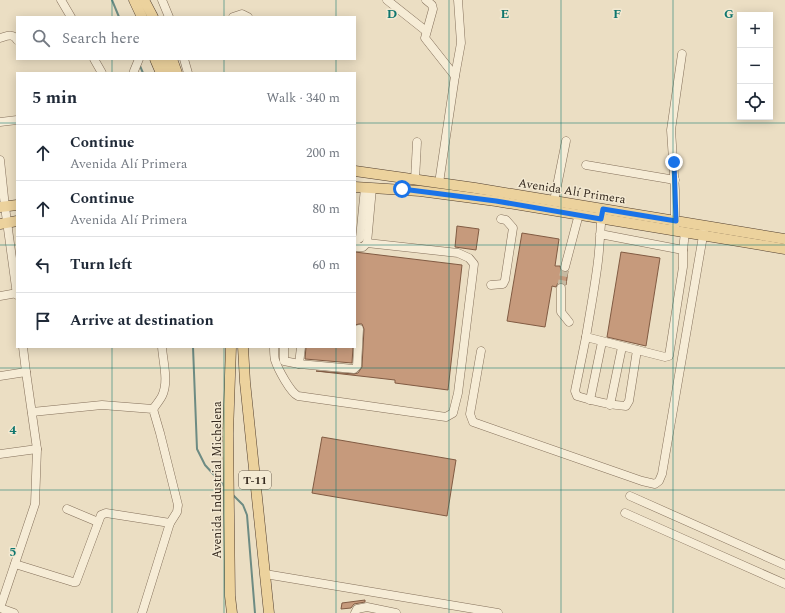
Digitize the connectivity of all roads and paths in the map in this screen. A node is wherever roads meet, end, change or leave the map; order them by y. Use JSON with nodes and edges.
{"nodes":[{"id":1,"x":61,"y":0,"type":"edge"},
{"id":2,"x":134,"y":0,"type":"edge"},
{"id":3,"x":144,"y":0,"type":"edge"},
{"id":4,"x":162,"y":0,"type":"edge"},
{"id":5,"x":388,"y":0,"type":"edge"},
{"id":6,"x":426,"y":0,"type":"edge"},
{"id":7,"x":458,"y":0,"type":"edge"},
{"id":8,"x":70,"y":16,"type":"edge"},
{"id":9,"x":142,"y":16,"type":"edge"},
{"id":10,"x":152,"y":16,"type":"edge"},
{"id":11,"x":169,"y":16,"type":"edge"},
{"id":12,"x":236,"y":16,"type":"edge"},
{"id":13,"x":246,"y":16,"type":"edge"},
{"id":14,"x":426,"y":31,"type":"junction"},
{"id":15,"x":0,"y":38,"type":"edge"},
{"id":16,"x":16,"y":39,"type":"edge"},
{"id":17,"x":682,"y":54,"type":"dead end"},
{"id":18,"x":95,"y":60,"type":"edge"},
{"id":19,"x":155,"y":60,"type":"edge"},
{"id":20,"x":164,"y":60,"type":"edge"},
{"id":21,"x":172,"y":60,"type":"edge"},
{"id":22,"x":177,"y":60,"type":"edge"},
{"id":23,"x":184,"y":60,"type":"edge"},
{"id":24,"x":101,"y":72,"type":"edge"},
{"id":25,"x":161,"y":72,"type":"edge"},
{"id":26,"x":169,"y":72,"type":"edge"},
{"id":27,"x":177,"y":72,"type":"edge"},
{"id":28,"x":183,"y":72,"type":"edge"},
{"id":29,"x":188,"y":72,"type":"edge"},
{"id":30,"x":455,"y":76,"type":"junction"},
{"id":31,"x":16,"y":120,"type":"edge"},
{"id":32,"x":0,"y":122,"type":"edge"},
{"id":33,"x":566,"y":141,"type":"dead end"},
{"id":34,"x":417,"y":142,"type":"dead end"},
{"id":35,"x":0,"y":160,"type":"edge"},
{"id":36,"x":586,"y":165,"type":"dead end"},
{"id":37,"x":356,"y":171,"type":"edge"},
{"id":38,"x":412,"y":179,"type":"junction"},
{"id":39,"x":675,"y":180,"type":"junction"},
{"id":40,"x":439,"y":183,"type":"junction"},
{"id":41,"x":364,"y":188,"type":"edge"},
{"id":42,"x":554,"y":202,"type":"junction"},
{"id":43,"x":16,"y":205,"type":"edge"},
{"id":44,"x":2,"y":207,"type":"edge"},
{"id":45,"x":579,"y":214,"type":"junction"},
{"id":46,"x":602,"y":214,"type":"junction"},
{"id":47,"x":501,"y":219,"type":"dead end"},
{"id":48,"x":8,"y":223,"type":"edge"},
{"id":49,"x":679,"y":228,"type":"junction"},
{"id":50,"x":704,"y":230,"type":"junction"},
{"id":51,"x":600,"y":234,"type":"junction"},
{"id":52,"x":785,"y":238,"type":"edge"},
{"id":53,"x":356,"y":240,"type":"edge"},
{"id":54,"x":367,"y":243,"type":"junction"},
{"id":55,"x":356,"y":247,"type":"edge"},
{"id":56,"x":785,"y":249,"type":"edge"},
{"id":57,"x":683,"y":250,"type":"junction"},
{"id":58,"x":565,"y":267,"type":"tunnel mouth"},
{"id":59,"x":490,"y":285,"type":"dead end"},
{"id":60,"x":16,"y":286,"type":"edge"},
{"id":61,"x":561,"y":288,"type":"tunnel mouth"},
{"id":62,"x":16,"y":294,"type":"edge"},
{"id":63,"x":0,"y":296,"type":"edge"},
{"id":64,"x":569,"y":322,"type":"dead end"},
{"id":65,"x":359,"y":329,"type":"dead end"},
{"id":66,"x":586,"y":337,"type":"junction"},
{"id":67,"x":602,"y":342,"type":"junction"},
{"id":68,"x":622,"y":347,"type":"junction"},
{"id":69,"x":23,"y":348,"type":"edge"},
{"id":70,"x":162,"y":348,"type":"edge"},
{"id":71,"x":231,"y":348,"type":"edge"},
{"id":72,"x":243,"y":348,"type":"edge"},
{"id":73,"x":274,"y":348,"type":"edge"},
{"id":74,"x":284,"y":348,"type":"edge"},
{"id":75,"x":301,"y":348,"type":"edge"},
{"id":76,"x":636,"y":350,"type":"junction"},
{"id":77,"x":481,"y":351,"type":"dead end"},
{"id":78,"x":299,"y":364,"type":"junction"},
{"id":79,"x":26,"y":372,"type":"junction"},
{"id":80,"x":0,"y":376,"type":"edge"},
{"id":81,"x":590,"y":400,"type":"junction"},
{"id":82,"x":610,"y":405,"type":"junction"},
{"id":83,"x":153,"y":409,"type":"junction"},
{"id":84,"x":32,"y":412,"type":"junction"},
{"id":85,"x":37,"y":449,"type":"junction"},
{"id":86,"x":0,"y":454,"type":"edge"},
{"id":87,"x":630,"y":496,"type":"dead end"},
{"id":88,"x":67,"y":509,"type":"dead end"},
{"id":89,"x":625,"y":513,"type":"dead end"},
{"id":90,"x":98,"y":522,"type":"junction"},
{"id":91,"x":170,"y":524,"type":"junction"},
{"id":92,"x":15,"y":564,"type":"junction"},
{"id":93,"x":785,"y":565,"type":"edge"},
{"id":94,"x":265,"y":574,"type":"junction"},
{"id":95,"x":785,"y":584,"type":"edge"},
{"id":96,"x":0,"y":608,"type":"edge"},
{"id":97,"x":377,"y":611,"type":"edge"},
{"id":98,"x":14,"y":613,"type":"edge"},
{"id":99,"x":142,"y":613,"type":"edge"},
{"id":100,"x":232,"y":613,"type":"edge"},
{"id":101,"x":269,"y":613,"type":"edge"},
{"id":102,"x":355,"y":613,"type":"edge"},
{"id":103,"x":396,"y":613,"type":"edge"},
{"id":104,"x":498,"y":613,"type":"edge"}],
"edges":[{"from":1,"to":8,"type":"street"},
{"from":2,"to":9,"type":"main road"},
{"from":3,"to":10,"type":"main road"},
{"from":4,"to":11,"type":"street"},
{"from":5,"to":14,"type":"street"},
{"from":6,"to":14,"type":"street"},
{"from":7,"to":30,"type":"street"},
{"from":12,"to":13,"type":"street"},
{"from":14,"to":30,"type":"street"},
{"from":15,"to":16,"type":"street"},
{"from":17,"to":39,"type":"street"},
{"from":18,"to":24,"type":"street"},
{"from":19,"to":25,"type":"main road"},
{"from":20,"to":26,"type":"main road"},
{"from":21,"to":27,"type":"main road"},
{"from":22,"to":28,"type":"main road"},
{"from":23,"to":29,"type":"street"},
{"from":30,"to":40,"type":"street"},
{"from":31,"to":32,"type":"street"},
{"from":33,"to":42,"type":"street"},
{"from":34,"to":38,"type":"street"},
{"from":35,"to":44,"type":"street"},
{"from":36,"to":39,"type":"street"},
{"from":37,"to":38,"type":"main road","name":"Avenida Alí Primera"},
{"from":38,"to":40,"type":"main road","name":"Avenida Alí Primera"},
{"from":38,"to":41,"type":"main road"},
{"from":39,"to":49,"type":"street"},
{"from":40,"to":42,"type":"main road","name":"Avenida Alí Primera"},
{"from":41,"to":45,"type":"main road","name":"Avenida Alí Primera"},
{"from":41,"to":53,"type":"street"},
{"from":41,"to":54,"type":"street"},
{"from":42,"to":46,"type":"main road","name":"Avenida Alí Primera"},
{"from":43,"to":44,"type":"main road"},
{"from":44,"to":48,"type":"street"},
{"from":45,"to":46,"type":"main road","name":"Avenida Alí Primera"},
{"from":45,"to":58,"type":"street"},
{"from":46,"to":49,"type":"main road","name":"Avenida Alí Primera"},
{"from":46,"to":51,"type":"street"},
{"from":47,"to":59,"type":"street"},
{"from":48,"to":60,"type":"street"},
{"from":49,"to":50,"type":"main road","name":"Avenida Alí Primera"},
{"from":49,"to":50,"type":"main road","name":"Avenida Alí Primera"},
{"from":49,"to":57,"type":"street"},
{"from":50,"to":52,"type":"main road","name":"Avenida Alí Primera"},
{"from":50,"to":56,"type":"main road","name":"Avenida Alí Primera"},
{"from":50,"to":77,"type":"street"},
{"from":51,"to":57,"type":"street"},
{"from":51,"to":66,"type":"street"},
{"from":54,"to":55,"type":"street"},
{"from":54,"to":73,"type":"street"},
{"from":57,"to":76,"type":"street"},
{"from":61,"to":64,"type":"street"},
{"from":62,"to":63,"type":"street"},
{"from":65,"to":78,"type":"street"},
{"from":66,"to":67,"type":"street"},
{"from":66,"to":81,"type":"street"},
{"from":67,"to":68,"type":"street"},
{"from":67,"to":81,"type":"street"},
{"from":68,"to":76,"type":"street"},
{"from":68,"to":82,"type":"street"},
{"from":69,"to":79,"type":"street"},
{"from":70,"to":83,"type":"street"},
{"from":71,"to":100,"type":"main road","name":"Avenida Industrial Michelena","number":"T-11"},
{"from":72,"to":94,"type":"main road","number":"T-11"},
{"from":74,"to":78,"type":"street"},
{"from":75,"to":78,"type":"street"},
{"from":76,"to":82,"type":"street"},
{"from":79,"to":80,"type":"street"},
{"from":79,"to":84,"type":"street"},
{"from":81,"to":82,"type":"street"},
{"from":83,"to":84,"type":"street"},
{"from":83,"to":91,"type":"street"},
{"from":84,"to":85,"type":"street"},
{"from":85,"to":86,"type":"street"},
{"from":85,"to":92,"type":"street"},
{"from":87,"to":93,"type":"street"},
{"from":88,"to":90,"type":"street"},
{"from":89,"to":95,"type":"street"},
{"from":90,"to":91,"type":"street"},
{"from":90,"to":92,"type":"street"},
{"from":91,"to":99,"type":"street"},
{"from":92,"to":96,"type":"street"},
{"from":94,"to":101,"type":"main road","number":"T-11"},
{"from":94,"to":104,"type":"street"},
{"from":96,"to":98,"type":"street"},
{"from":97,"to":102,"type":"street"},
{"from":97,"to":103,"type":"street"}]}
